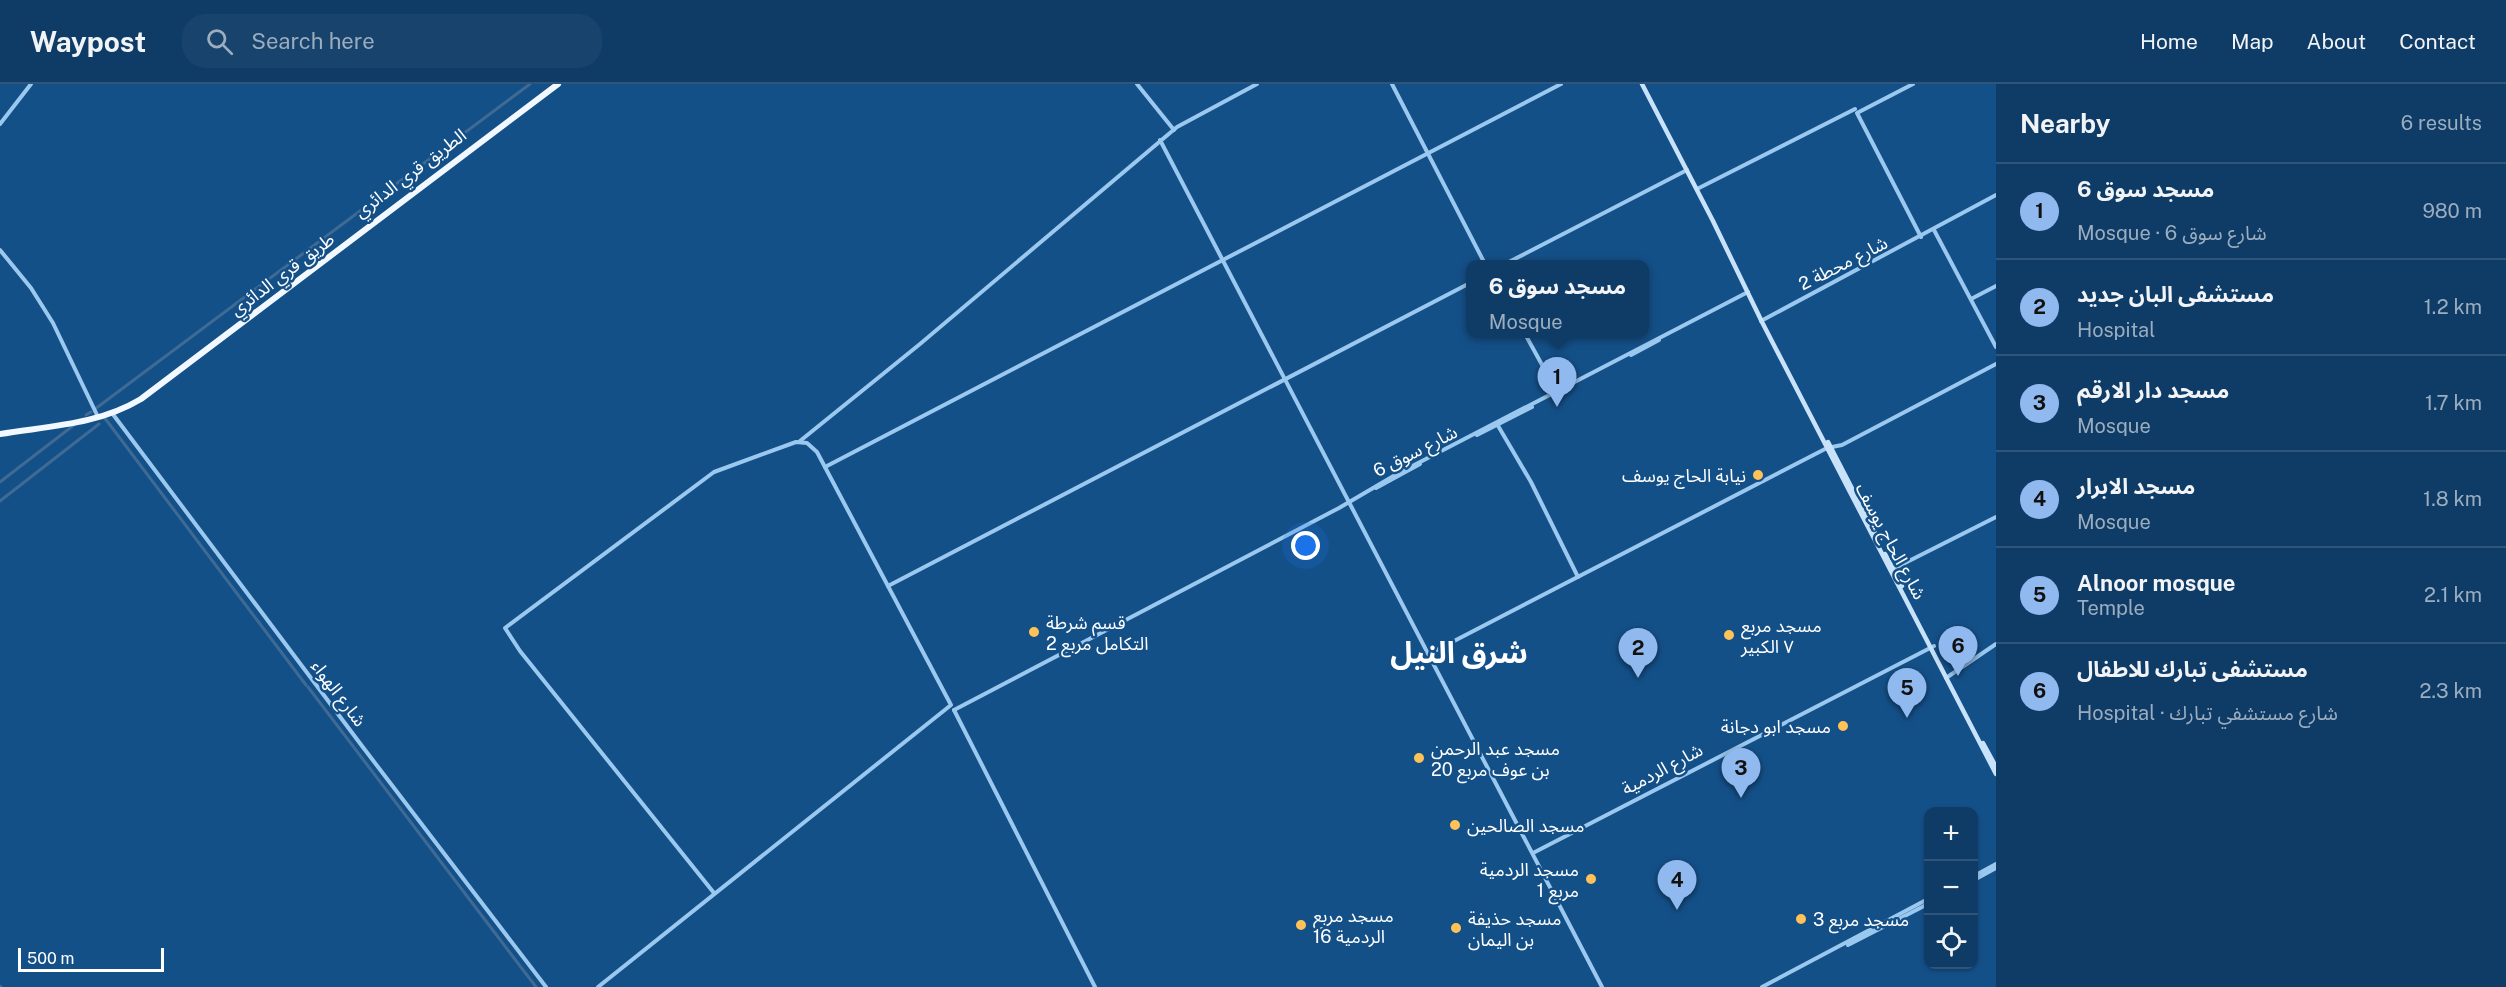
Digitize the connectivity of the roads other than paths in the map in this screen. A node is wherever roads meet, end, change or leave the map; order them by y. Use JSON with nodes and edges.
{"nodes":[{"id":1,"x":31,"y":84,"type":"edge"},
{"id":2,"x":553,"y":84,"type":"edge"},
{"id":3,"x":558,"y":84,"type":"edge"},
{"id":4,"x":1137,"y":84,"type":"edge"},
{"id":5,"x":1257,"y":84,"type":"edge"},
{"id":6,"x":1392,"y":84,"type":"edge"},
{"id":7,"x":1561,"y":84,"type":"edge"},
{"id":8,"x":1642,"y":84,"type":"edge"},
{"id":9,"x":1913,"y":84,"type":"edge"},
{"id":10,"x":1855,"y":109,"type":"dead end"},
{"id":11,"x":0,"y":124,"type":"edge"},
{"id":12,"x":1174,"y":130,"type":"junction"},
{"id":13,"x":1160,"y":140,"type":"junction"},
{"id":14,"x":1426,"y":153,"type":"junction"},
{"id":15,"x":1687,"y":170,"type":"junction"},
{"id":16,"x":1696,"y":189,"type":"junction"},
{"id":17,"x":1996,"y":195,"type":"edge"},
{"id":18,"x":1934,"y":230,"type":"junction"},
{"id":19,"x":1921,"y":237,"type":"junction"},
{"id":20,"x":0,"y":250,"type":"edge"},
{"id":21,"x":1224,"y":260,"type":"junction"},
{"id":22,"x":1483,"y":260,"type":"edge"},
{"id":23,"x":1513,"y":260,"type":"edge"},
{"id":24,"x":1466,"y":285,"type":"edge"},
{"id":25,"x":1996,"y":286,"type":"edge"},
{"id":26,"x":1748,"y":293,"type":"junction"},
{"id":27,"x":1971,"y":299,"type":"junction"},
{"id":28,"x":1762,"y":320,"type":"junction"},
{"id":29,"x":1528,"y":338,"type":"edge"},
{"id":30,"x":1996,"y":347,"type":"edge"},
{"id":31,"x":1996,"y":364,"type":"edge"},
{"id":32,"x":1286,"y":378,"type":"junction"},
{"id":33,"x":1557,"y":392,"type":"junction"},
{"id":34,"x":112,"y":413,"type":"junction"},
{"id":35,"x":98,"y":417,"type":"junction"},
{"id":36,"x":1497,"y":423,"type":"junction"},
{"id":37,"x":0,"y":433,"type":"edge"},
{"id":38,"x":799,"y":442,"type":"junction"},
{"id":39,"x":1829,"y":448,"type":"junction"},
{"id":40,"x":825,"y":467,"type":"junction"},
{"id":41,"x":1351,"y":502,"type":"junction"},
{"id":42,"x":1996,"y":518,"type":"edge"},
{"id":43,"x":1893,"y":569,"type":"junction"},
{"id":44,"x":1578,"y":577,"type":"junction"},
{"id":45,"x":888,"y":586,"type":"junction"},
{"id":46,"x":1996,"y":644,"type":"edge"},
{"id":47,"x":1932,"y":647,"type":"junction"},
{"id":48,"x":1429,"y":654,"type":"junction"},
{"id":49,"x":1948,"y":677,"type":"junction"},
{"id":50,"x":952,"y":707,"type":"junction"},
{"id":51,"x":1996,"y":767,"type":"edge"},
{"id":52,"x":1996,"y":774,"type":"edge"},
{"id":53,"x":1533,"y":853,"type":"junction"},
{"id":54,"x":1996,"y":866,"type":"edge"},
{"id":55,"x":1978,"y":876,"type":"edge"},
{"id":56,"x":714,"y":893,"type":"junction"},
{"id":57,"x":1924,"y":902,"type":"edge"},
{"id":58,"x":1924,"y":907,"type":"edge"},
{"id":59,"x":1798,"y":970,"type":"junction"},
{"id":60,"x":546,"y":987,"type":"edge"},
{"id":61,"x":598,"y":987,"type":"edge"},
{"id":62,"x":1095,"y":987,"type":"edge"},
{"id":63,"x":1602,"y":987,"type":"edge"},
{"id":64,"x":1762,"y":987,"type":"edge"},
{"id":65,"x":1767,"y":987,"type":"edge"}],
"edges":[{"from":1,"to":11,"type":"street"},
{"from":2,"to":34,"type":"highway","name":"الطريق قري الدائري"},
{"from":3,"to":34,"type":"highway","name":"طريق قري الدائري"},
{"from":4,"to":12,"type":"street"},
{"from":5,"to":12,"type":"street"},
{"from":6,"to":14,"type":"street"},
{"from":7,"to":14,"type":"street"},
{"from":8,"to":15,"type":"main road"},
{"from":9,"to":19,"type":"street"},
{"from":10,"to":16,"type":"street"},
{"from":12,"to":13,"type":"street"},
{"from":13,"to":21,"type":"street"},
{"from":13,"to":38,"type":"street"},
{"from":14,"to":21,"type":"street"},
{"from":14,"to":22,"type":"street"},
{"from":15,"to":16,"type":"main road"},
{"from":15,"to":23,"type":"street"},
{"from":16,"to":26,"type":"main road"},
{"from":17,"to":18,"type":"street","name":"شارع محطة 2"},
{"from":18,"to":19,"type":"street","name":"شارع محطة 2"},
{"from":18,"to":27,"type":"street"},
{"from":19,"to":28,"type":"street","name":"شارع محطة 2"},
{"from":20,"to":35,"type":"street"},
{"from":21,"to":32,"type":"street"},
{"from":21,"to":40,"type":"street"},
{"from":24,"to":32,"type":"street"},
{"from":25,"to":27,"type":"street"},
{"from":26,"to":28,"type":"main road"},
{"from":26,"to":33,"type":"street","name":"شارع سوق 6"},
{"from":27,"to":30,"type":"street"},
{"from":28,"to":39,"type":"main road","name":"شارع الحاج يوسف"},
{"from":29,"to":33,"type":"street"},
{"from":31,"to":39,"type":"street"},
{"from":32,"to":41,"type":"street"},
{"from":32,"to":45,"type":"street"},
{"from":33,"to":36,"type":"street","name":"شارع سوق 6"},
{"from":34,"to":35,"type":"highway","name":"طريق قري الدائري"},
{"from":34,"to":60,"type":"street","name":"شارع الهواء"},
{"from":35,"to":37,"type":"highway","name":"طريق قري الدائري"},
{"from":36,"to":41,"type":"street","name":"شارع سوق 6"},
{"from":36,"to":44,"type":"street"},
{"from":38,"to":40,"type":"street"},
{"from":38,"to":56,"type":"street"},
{"from":39,"to":43,"type":"main road","name":"شارع الحاج يوسف"},
{"from":39,"to":44,"type":"street"},
{"from":39,"to":47,"type":"main road","name":"شارع الحاج يوسف"},
{"from":40,"to":45,"type":"street"},
{"from":41,"to":48,"type":"street"},
{"from":41,"to":50,"type":"street","name":"شارع سوق 6"},
{"from":42,"to":43,"type":"street"},
{"from":43,"to":47,"type":"main road","name":"شارع الحاج يوسف"},
{"from":44,"to":48,"type":"street"},
{"from":45,"to":50,"type":"street"},
{"from":46,"to":49,"type":"street"},
{"from":47,"to":49,"type":"main road","name":"شارع الحاج يوسف"},
{"from":47,"to":53,"type":"street","name":"شارع الردمية"},
{"from":48,"to":53,"type":"street"},
{"from":49,"to":51,"type":"main road","name":"شارع الحاج يوسف"},
{"from":49,"to":52,"type":"main road","name":"شارع الحاج يوسف"},
{"from":50,"to":56,"type":"street","name":"شارع سوق 6"},
{"from":50,"to":62,"type":"street"},
{"from":53,"to":63,"type":"street"},
{"from":54,"to":55,"type":"street"},
{"from":56,"to":61,"type":"street","name":"شارع سوق 6"},
{"from":57,"to":59,"type":"street"},
{"from":58,"to":59,"type":"street"},
{"from":59,"to":64,"type":"street"},
{"from":59,"to":65,"type":"street"}]}
